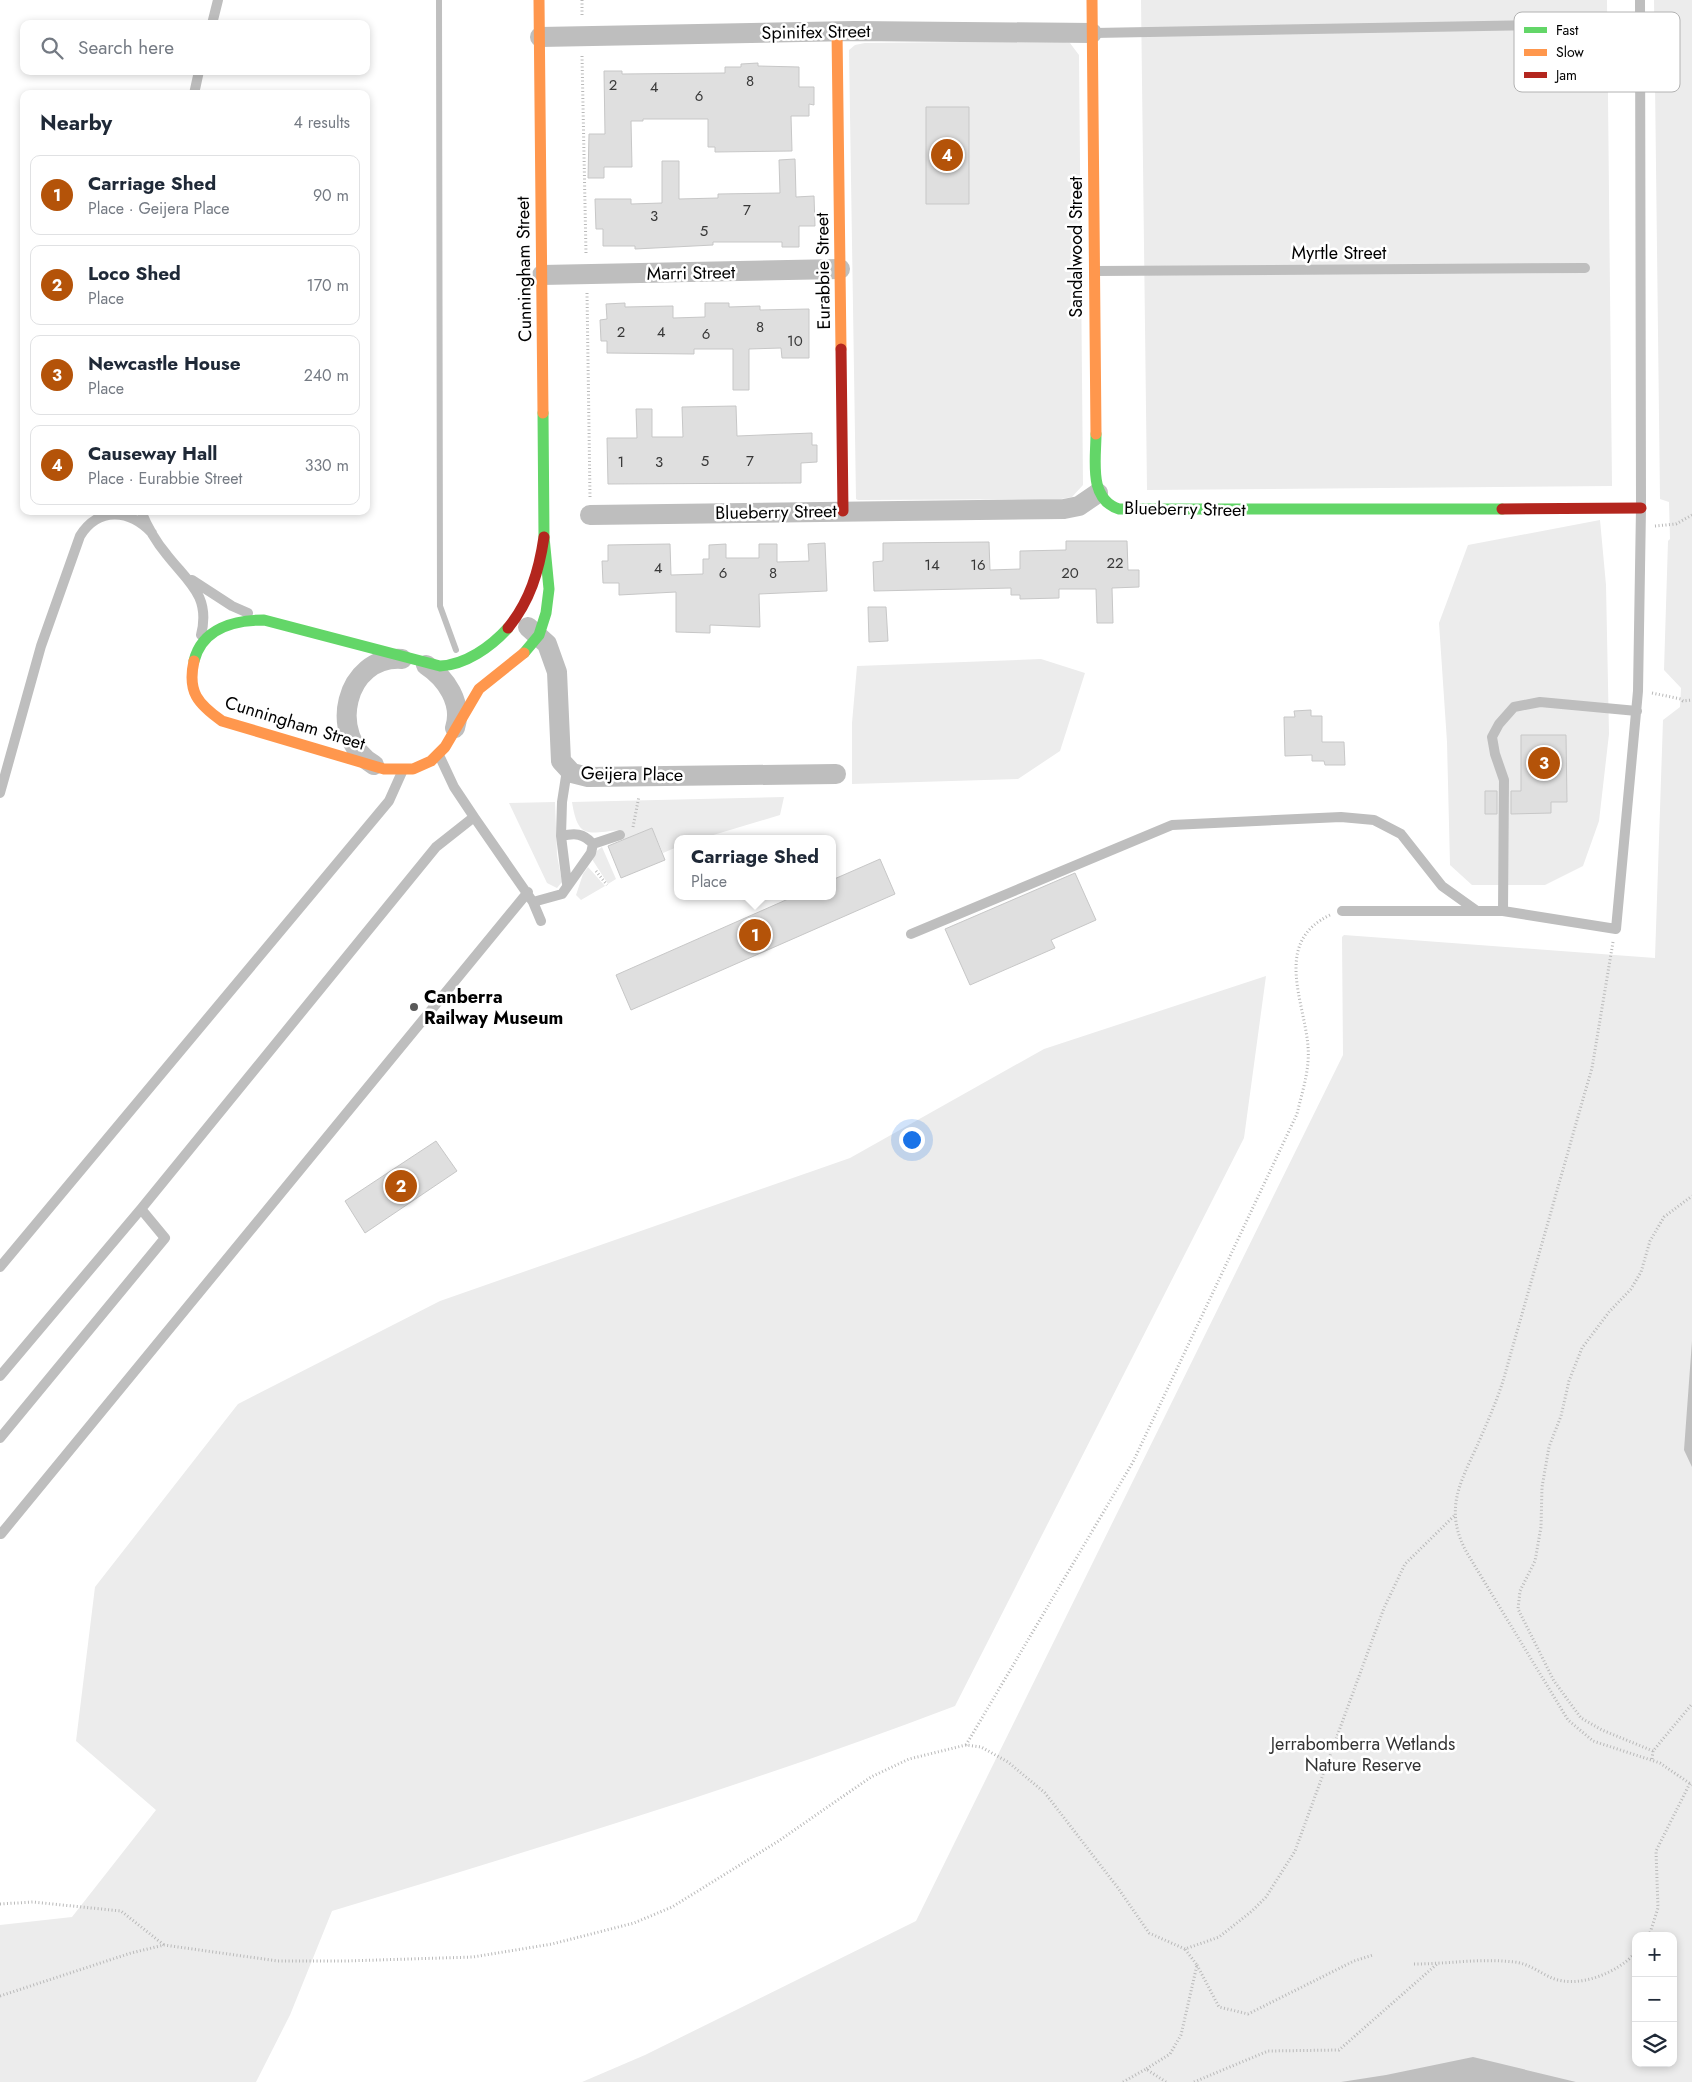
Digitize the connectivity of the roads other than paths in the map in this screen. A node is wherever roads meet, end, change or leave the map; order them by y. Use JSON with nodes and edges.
{"nodes":[{"id":1,"x":218,"y":0,"type":"edge"},
{"id":2,"x":539,"y":0,"type":"edge"},
{"id":3,"x":1092,"y":0,"type":"edge"},
{"id":4,"x":213,"y":20,"type":"edge"},
{"id":5,"x":1514,"y":25,"type":"edge"},
{"id":6,"x":837,"y":31,"type":"junction"},
{"id":7,"x":1092,"y":32,"type":"junction"},
{"id":8,"x":540,"y":37,"type":"junction"},
{"id":9,"x":198,"y":75,"type":"edge"},
{"id":10,"x":195,"y":90,"type":"edge"},
{"id":11,"x":1640,"y":92,"type":"edge"},
{"id":12,"x":1585,"y":268,"type":"dead end"},
{"id":13,"x":840,"y":269,"type":"junction"},
{"id":14,"x":1094,"y":271,"type":"junction"},
{"id":15,"x":542,"y":275,"type":"junction"},
{"id":16,"x":1098,"y":493,"type":"junction"},
{"id":17,"x":1641,"y":508,"type":"junction"},
{"id":18,"x":843,"y":511,"type":"junction"},
{"id":19,"x":143,"y":515,"type":"edge"},
{"id":20,"x":590,"y":515,"type":"dead end"},
{"id":21,"x":152,"y":534,"type":"junction"},
{"id":22,"x":544,"y":537,"type":"junction"},
{"id":23,"x":174,"y":564,"type":"junction"},
{"id":24,"x":518,"y":618,"type":"junction"},
{"id":25,"x":264,"y":620,"type":"junction"},
{"id":26,"x":539,"y":635,"type":"junction"},
{"id":27,"x":195,"y":656,"type":"junction"},
{"id":28,"x":406,"y":659,"type":"junction"},
{"id":29,"x":426,"y":664,"type":"junction"},
{"id":30,"x":1636,"y":711,"type":"junction"},
{"id":31,"x":452,"y":735,"type":"junction"},
{"id":32,"x":438,"y":755,"type":"junction"},
{"id":33,"x":375,"y":766,"type":"junction"},
{"id":34,"x":567,"y":770,"type":"junction"},
{"id":35,"x":403,"y":771,"type":"junction"},
{"id":36,"x":836,"y":774,"type":"dead end"},
{"id":37,"x":0,"y":793,"type":"edge"},
{"id":38,"x":474,"y":817,"type":"junction"},
{"id":39,"x":620,"y":835,"type":"dead end"},
{"id":40,"x":561,"y":836,"type":"junction"},
{"id":41,"x":593,"y":844,"type":"junction"},
{"id":42,"x":567,"y":884,"type":"junction"},
{"id":43,"x":528,"y":892,"type":"junction"},
{"id":44,"x":533,"y":902,"type":"junction"},
{"id":45,"x":1342,"y":911,"type":"road end"},
{"id":46,"x":1477,"y":911,"type":"junction"},
{"id":47,"x":1503,"y":911,"type":"junction"},
{"id":48,"x":541,"y":921,"type":"dead end"},
{"id":49,"x":911,"y":934,"type":"dead end"},
{"id":50,"x":141,"y":1209,"type":"junction"},
{"id":51,"x":0,"y":1267,"type":"edge"},
{"id":52,"x":0,"y":1376,"type":"edge"},
{"id":53,"x":0,"y":1438,"type":"edge"},
{"id":54,"x":1,"y":1534,"type":"edge"}],
"edges":[{"from":1,"to":4,"type":"lane"},
{"from":2,"to":8,"type":"street","name":"Cunningham Street"},
{"from":3,"to":7,"type":"street","name":"Sandalwood Street"},
{"from":5,"to":7,"type":"lane"},
{"from":6,"to":7,"type":"street","name":"Spinifex Street"},
{"from":6,"to":8,"type":"street","name":"Spinifex Street"},
{"from":6,"to":13,"type":"street","name":"Eurabbie Street"},
{"from":7,"to":14,"type":"street","name":"Sandalwood Street"},
{"from":8,"to":15,"type":"street","name":"Cunningham Street"},
{"from":9,"to":10,"type":"lane"},
{"from":11,"to":17,"type":"lane"},
{"from":12,"to":14,"type":"lane","name":"Myrtle Street"},
{"from":13,"to":15,"type":"street","name":"Marri Street"},
{"from":13,"to":18,"type":"street","name":"Eurabbie Street"},
{"from":14,"to":16,"type":"street","name":"Sandalwood Street"},
{"from":15,"to":22,"type":"street","name":"Cunningham Street"},
{"from":16,"to":17,"type":"street","name":"Blueberry Street"},
{"from":16,"to":18,"type":"street","name":"Blueberry Street"},
{"from":17,"to":30,"type":"lane"},
{"from":18,"to":20,"type":"street","name":"Blueberry Street"},
{"from":19,"to":21,"type":"lane"},
{"from":21,"to":23,"type":"lane"},
{"from":21,"to":37,"type":"lane"},
{"from":22,"to":24,"type":"street","name":"Cunningham Street"},
{"from":22,"to":26,"type":"street","name":"Cunningham Street"},
{"from":23,"to":25,"type":"lane"},
{"from":23,"to":27,"type":"lane"},
{"from":24,"to":26,"type":"street","name":"Geijera Place"},
{"from":24,"to":29,"type":"street","name":"Cunningham Street"},
{"from":25,"to":27,"type":"street","name":"Cunningham Street"},
{"from":25,"to":28,"type":"street","name":"Cunningham Street"},
{"from":26,"to":31,"type":"street","name":"Cunningham Street"},
{"from":26,"to":34,"type":"street","name":"Geijera Place"},
{"from":27,"to":33,"type":"street","name":"Cunningham Street"},
{"from":28,"to":29,"type":"street","name":"Cunningham Street"},
{"from":28,"to":33,"type":"street"},
{"from":29,"to":31,"type":"street"},
{"from":30,"to":47,"type":"lane"},
{"from":30,"to":47,"type":"lane"},
{"from":31,"to":32,"type":"street","name":"Cunningham Street"},
{"from":32,"to":35,"type":"street","name":"Cunningham Street"},
{"from":32,"to":38,"type":"lane"},
{"from":33,"to":35,"type":"street","name":"Cunningham Street"},
{"from":34,"to":36,"type":"street","name":"Geijera Place"},
{"from":34,"to":40,"type":"lane"},
{"from":35,"to":51,"type":"lane"},
{"from":38,"to":43,"type":"lane"},
{"from":38,"to":50,"type":"lane"},
{"from":39,"to":41,"type":"lane"},
{"from":40,"to":41,"type":"lane"},
{"from":40,"to":42,"type":"lane"},
{"from":41,"to":42,"type":"lane"},
{"from":42,"to":44,"type":"lane"},
{"from":43,"to":44,"type":"lane"},
{"from":43,"to":54,"type":"lane"},
{"from":44,"to":48,"type":"lane"},
{"from":45,"to":46,"type":"lane"},
{"from":46,"to":47,"type":"lane"},
{"from":46,"to":49,"type":"lane"},
{"from":50,"to":52,"type":"lane"},
{"from":50,"to":53,"type":"lane"}]}
